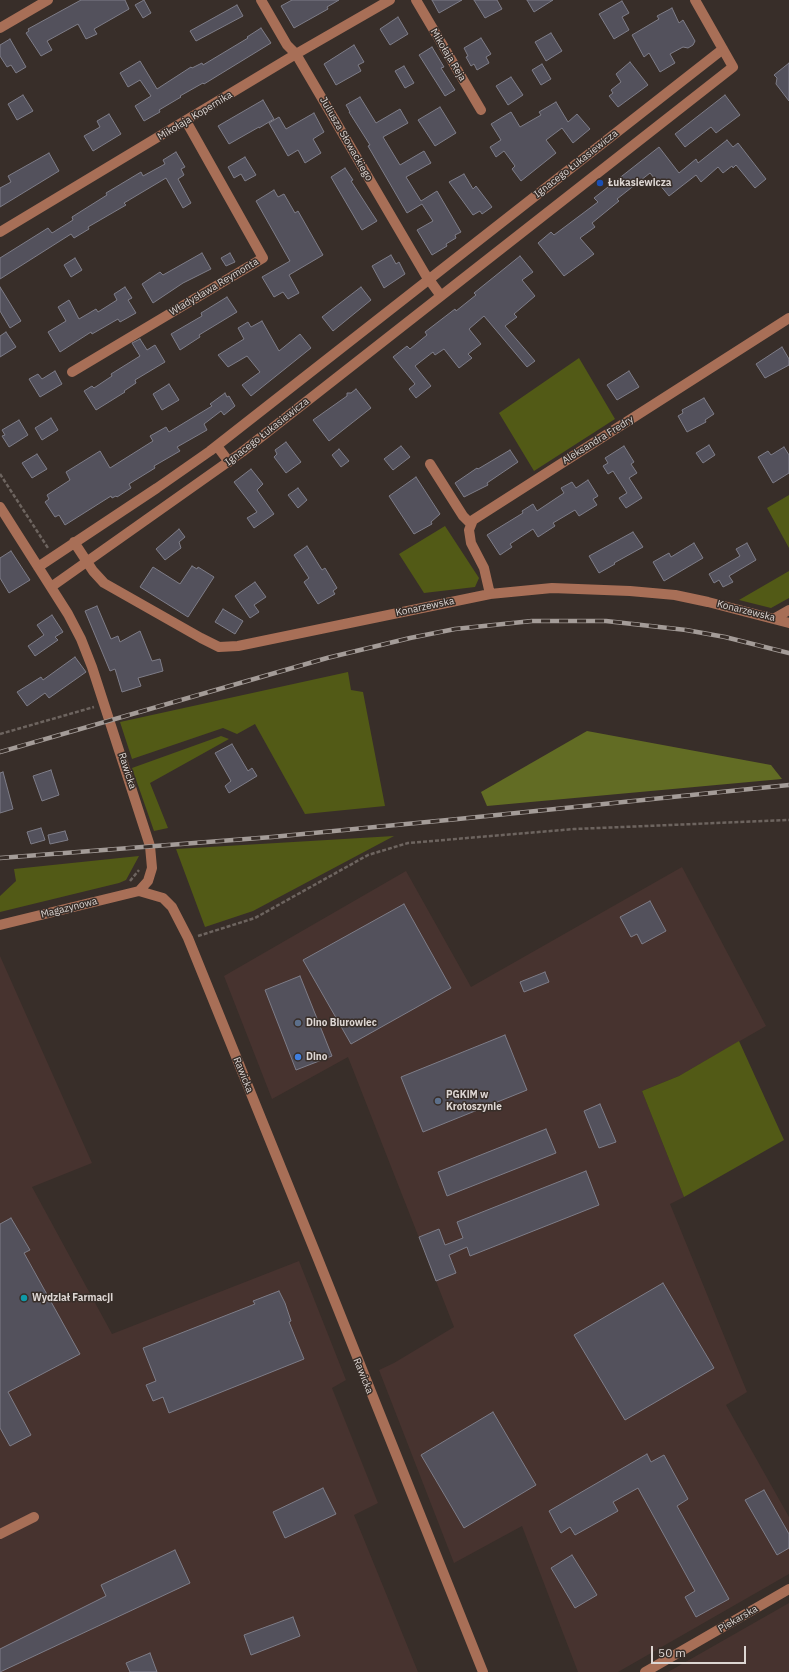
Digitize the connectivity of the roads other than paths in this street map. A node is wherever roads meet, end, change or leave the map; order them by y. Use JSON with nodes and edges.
{"nodes":[{"id":1,"x":48,"y":0,"type":"edge"},
{"id":2,"x":261,"y":0,"type":"edge"},
{"id":3,"x":390,"y":0,"type":"edge"},
{"id":4,"x":416,"y":0,"type":"edge"},
{"id":5,"x":695,"y":0,"type":"edge"},
{"id":6,"x":0,"y":28,"type":"edge"},
{"id":7,"x":723,"y":49,"type":"junction"},
{"id":8,"x":296,"y":54,"type":"junction"},
{"id":9,"x":481,"y":110,"type":"dead end"},
{"id":10,"x":186,"y":121,"type":"junction"},
{"id":11,"x":0,"y":232,"type":"edge"},
{"id":12,"x":429,"y":279,"type":"junction"},
{"id":13,"x":441,"y":296,"type":"junction"},
{"id":14,"x":789,"y":318,"type":"edge"},
{"id":15,"x":72,"y":372,"type":"dead end"},
{"id":16,"x":217,"y":446,"type":"junction"},
{"id":17,"x":229,"y":462,"type":"junction"},
{"id":18,"x":430,"y":464,"type":"dead end"},
{"id":19,"x":0,"y":507,"type":"edge"},
{"id":20,"x":471,"y":524,"type":"junction"},
{"id":21,"x":74,"y":542,"type":"junction"},
{"id":22,"x":87,"y":562,"type":"junction"},
{"id":23,"x":38,"y":567,"type":"junction"},
{"id":24,"x":51,"y":587,"type":"junction"},
{"id":25,"x":490,"y":594,"type":"junction"},
{"id":26,"x":789,"y":610,"type":"edge"},
{"id":27,"x":775,"y":618,"type":"junction"},
{"id":28,"x":789,"y":623,"type":"edge"},
{"id":29,"x":135,"y":892,"type":"junction"},
{"id":30,"x":0,"y":924,"type":"edge"},
{"id":31,"x":34,"y":1517,"type":"dead end"},
{"id":32,"x":0,"y":1534,"type":"edge"},
{"id":33,"x":789,"y":1589,"type":"edge"},
{"id":34,"x":482,"y":1672,"type":"edge"},
{"id":35,"x":645,"y":1672,"type":"edge"}],
"edges":[{"from":1,"to":6,"type":"street"},
{"from":2,"to":8,"type":"street","name":"Juliusza Słowackiego"},
{"from":3,"to":8,"type":"street","name":"Mikołaja Kopernika"},
{"from":4,"to":9,"type":"street","name":"Mikołaja Reja"},
{"from":5,"to":7,"type":"street"},
{"from":7,"to":12,"type":"street","name":"Ignacego Łukasiewicza"},
{"from":7,"to":13,"type":"street","name":"Ignacego Łukasiewicza"},
{"from":8,"to":10,"type":"street","name":"Mikołaja Kopernika"},
{"from":8,"to":12,"type":"street","name":"Juliusza Słowackiego"},
{"from":10,"to":11,"type":"street","name":"Mikołaja Kopernika"},
{"from":10,"to":15,"type":"street","name":"Władysława Reymonta"},
{"from":12,"to":13,"type":"street"},
{"from":12,"to":16,"type":"street","name":"Ignacego Łukasiewicza"},
{"from":13,"to":17,"type":"street","name":"Ignacego Łukasiewicza"},
{"from":14,"to":20,"type":"street","name":"Aleksandra Fredry"},
{"from":16,"to":17,"type":"street"},
{"from":16,"to":21,"type":"street","name":"Ignacego Łukasiewicza"},
{"from":17,"to":22,"type":"street","name":"Ignacego Łukasiewicza"},
{"from":18,"to":20,"type":"street"},
{"from":19,"to":23,"type":"street","name":"Rawicka"},
{"from":20,"to":25,"type":"street"},
{"from":21,"to":22,"type":"street"},
{"from":21,"to":23,"type":"street","name":"Ignacego Łukasiewicza"},
{"from":22,"to":24,"type":"street","name":"Ignacego Łukasiewicza"},
{"from":22,"to":25,"type":"street","name":"Konarzewska"},
{"from":23,"to":24,"type":"street","name":"Rawicka"},
{"from":24,"to":29,"type":"street","name":"Rawicka"},
{"from":25,"to":27,"type":"street","name":"Konarzewska"},
{"from":26,"to":27,"type":"street"},
{"from":27,"to":28,"type":"street","name":"Konarzewska"},
{"from":29,"to":30,"type":"street","name":"Magazynowa"},
{"from":29,"to":34,"type":"street","name":"Rawicka"},
{"from":31,"to":32,"type":"street"},
{"from":33,"to":35,"type":"street","name":"Piekarska"}]}
